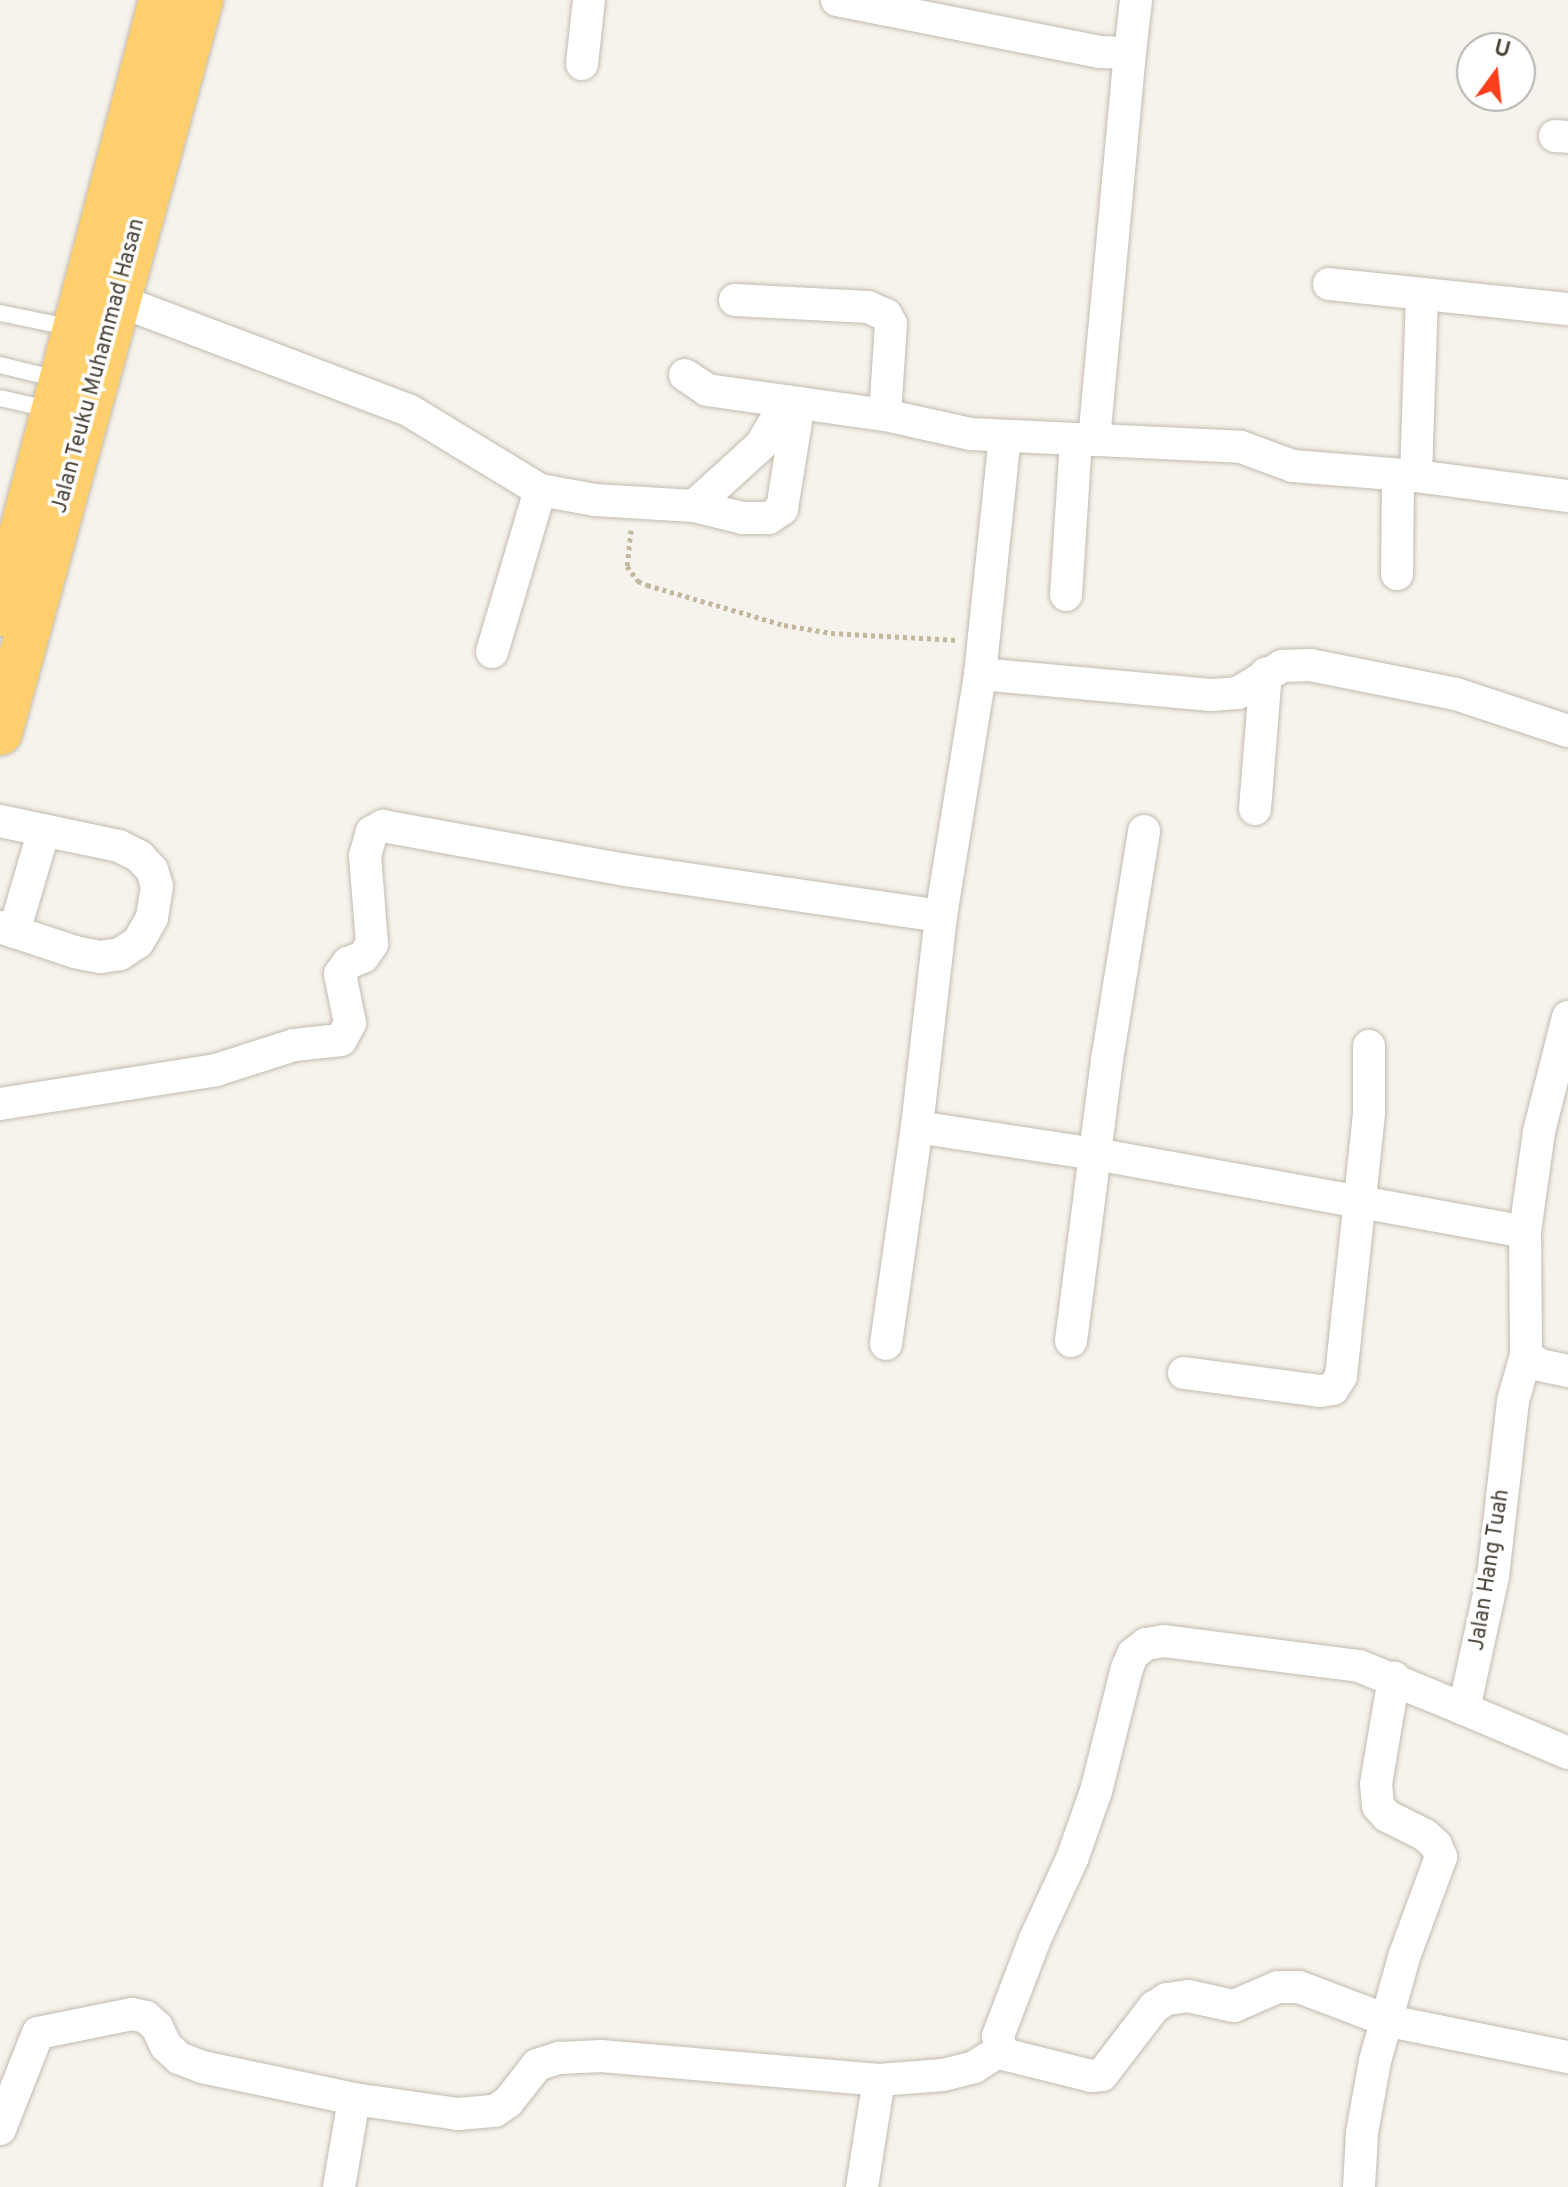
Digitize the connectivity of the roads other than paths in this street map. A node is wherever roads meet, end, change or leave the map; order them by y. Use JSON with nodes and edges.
{"nodes":[{"id":1,"x":161,"y":0,"type":"edge"},
{"id":2,"x":201,"y":0,"type":"edge"},
{"id":3,"x":589,"y":0,"type":"edge"},
{"id":4,"x":1136,"y":0,"type":"edge"},
{"id":5,"x":857,"y":2,"type":"edge"},
{"id":6,"x":1130,"y":53,"type":"junction"},
{"id":7,"x":582,"y":64,"type":"dead end"},
{"id":8,"x":1329,"y":284,"type":"dead end"},
{"id":9,"x":1422,"y":294,"type":"junction"},
{"id":10,"x":735,"y":300,"type":"dead end"},
{"id":11,"x":1568,"y":309,"type":"edge"},
{"id":12,"x":0,"y":313,"type":"edge"},
{"id":13,"x":100,"y":322,"type":"junction"},
{"id":14,"x":0,"y":365,"type":"edge"},
{"id":15,"x":685,"y":375,"type":"dead end"},
{"id":16,"x":0,"y":398,"type":"edge"},
{"id":17,"x":73,"y":400,"type":"junction"},
{"id":18,"x":793,"y":402,"type":"junction"},
{"id":19,"x":885,"y":415,"type":"junction"},
{"id":20,"x":1005,"y":438,"type":"junction"},
{"id":21,"x":1085,"y":439,"type":"junction"},
{"id":22,"x":1407,"y":476,"type":"junction"},
{"id":23,"x":540,"y":490,"type":"junction"},
{"id":24,"x":1568,"y":496,"type":"edge"},
{"id":25,"x":694,"y":506,"type":"junction"},
{"id":26,"x":27,"y":537,"type":"edge"},
{"id":27,"x":1397,"y":574,"type":"dead end"},
{"id":28,"x":1066,"y":595,"type":"dead end"},
{"id":29,"x":0,"y":614,"type":"edge"},
{"id":30,"x":492,"y":652,"type":"dead end"},
{"id":31,"x":1266,"y":673,"type":"junction"},
{"id":32,"x":980,"y":674,"type":"junction"},
{"id":33,"x":1568,"y":731,"type":"edge"},
{"id":34,"x":0,"y":733,"type":"edge"},
{"id":35,"x":1255,"y":809,"type":"dead end"},
{"id":36,"x":0,"y":821,"type":"edge"},
{"id":37,"x":44,"y":830,"type":"junction"},
{"id":38,"x":1144,"y":831,"type":"dead end"},
{"id":39,"x":941,"y":916,"type":"junction"},
{"id":40,"x":7,"y":930,"type":"edge"},
{"id":41,"x":1568,"y":1017,"type":"edge"},
{"id":42,"x":1369,"y":1046,"type":"dead end"},
{"id":43,"x":0,"y":1104,"type":"edge"},
{"id":44,"x":917,"y":1127,"type":"junction"},
{"id":45,"x":1096,"y":1154,"type":"junction"},
{"id":46,"x":1358,"y":1201,"type":"junction"},
{"id":47,"x":1525,"y":1232,"type":"junction"},
{"id":48,"x":1071,"y":1341,"type":"dead end"},
{"id":49,"x":886,"y":1344,"type":"dead end"},
{"id":50,"x":1526,"y":1355,"type":"junction"},
{"id":51,"x":1568,"y":1371,"type":"edge"},
{"id":52,"x":1184,"y":1373,"type":"dead end"},
{"id":53,"x":1394,"y":1678,"type":"junction"},
{"id":54,"x":1464,"y":1709,"type":"junction"},
{"id":55,"x":1568,"y":1753,"type":"edge"},
{"id":56,"x":1389,"y":2021,"type":"junction"},
{"id":57,"x":1001,"y":2050,"type":"junction"},
{"id":58,"x":1568,"y":2057,"type":"edge"},
{"id":59,"x":879,"y":2080,"type":"junction"},
{"id":60,"x":354,"y":2099,"type":"junction"},
{"id":61,"x":0,"y":2129,"type":"edge"},
{"id":62,"x":339,"y":2187,"type":"edge"},
{"id":63,"x":862,"y":2187,"type":"edge"},
{"id":64,"x":1359,"y":2187,"type":"edge"}],
"edges":[{"from":1,"to":13,"type":"highway","name":"Jalan Teuku Muhammad Hasan"},
{"from":2,"to":13,"type":"highway","name":"Jalan Teuku Muhammad Hasan"},
{"from":3,"to":7,"type":"street"},
{"from":4,"to":6,"type":"street"},
{"from":5,"to":6,"type":"street"},
{"from":6,"to":21,"type":"street"},
{"from":8,"to":9,"type":"street"},
{"from":9,"to":11,"type":"street"},
{"from":9,"to":22,"type":"street"},
{"from":10,"to":19,"type":"street"},
{"from":12,"to":13,"type":"lane"},
{"from":13,"to":17,"type":"highway","name":"Jalan Teuku Muhammad Hasan"},
{"from":13,"to":23,"type":"street"},
{"from":14,"to":17,"type":"lane"},
{"from":15,"to":18,"type":"street"},
{"from":16,"to":17,"type":"lane"},
{"from":17,"to":26,"type":"highway","name":"Jalan Teuku Muhammad Hasan"},
{"from":18,"to":19,"type":"street"},
{"from":18,"to":25,"type":"street"},
{"from":18,"to":25,"type":"street"},
{"from":19,"to":20,"type":"street"},
{"from":20,"to":21,"type":"street"},
{"from":20,"to":32,"type":"street"},
{"from":21,"to":22,"type":"street"},
{"from":21,"to":28,"type":"street"},
{"from":22,"to":24,"type":"street"},
{"from":22,"to":27,"type":"street"},
{"from":23,"to":25,"type":"street"},
{"from":23,"to":30,"type":"street"},
{"from":26,"to":29,"type":"highway","name":"Jalan Teuku Muhammad Hasan"},
{"from":26,"to":34,"type":"highway","name":"Jalan Teuku Muhammad Hasan"},
{"from":31,"to":32,"type":"street"},
{"from":31,"to":33,"type":"street"},
{"from":31,"to":35,"type":"street"},
{"from":32,"to":39,"type":"street"},
{"from":36,"to":37,"type":"street"},
{"from":37,"to":40,"type":"street"},
{"from":37,"to":40,"type":"street"},
{"from":38,"to":45,"type":"street"},
{"from":39,"to":43,"type":"street"},
{"from":39,"to":44,"type":"street"},
{"from":41,"to":47,"type":"street","name":"Jalan Hang Tuah"},
{"from":42,"to":46,"type":"street"},
{"from":44,"to":45,"type":"street"},
{"from":44,"to":49,"type":"street"},
{"from":45,"to":46,"type":"street"},
{"from":45,"to":48,"type":"street"},
{"from":46,"to":47,"type":"street"},
{"from":46,"to":52,"type":"street"},
{"from":47,"to":50,"type":"street","name":"Jalan Hang Tuah"},
{"from":50,"to":51,"type":"street"},
{"from":50,"to":54,"type":"street","name":"Jalan Hang Tuah"},
{"from":53,"to":54,"type":"street"},
{"from":53,"to":56,"type":"street"},
{"from":53,"to":57,"type":"street"},
{"from":54,"to":55,"type":"street"},
{"from":56,"to":57,"type":"street"},
{"from":56,"to":58,"type":"street"},
{"from":56,"to":64,"type":"street"},
{"from":57,"to":59,"type":"street"},
{"from":59,"to":60,"type":"street"},
{"from":59,"to":63,"type":"street"},
{"from":60,"to":61,"type":"street"},
{"from":60,"to":62,"type":"street"}]}
